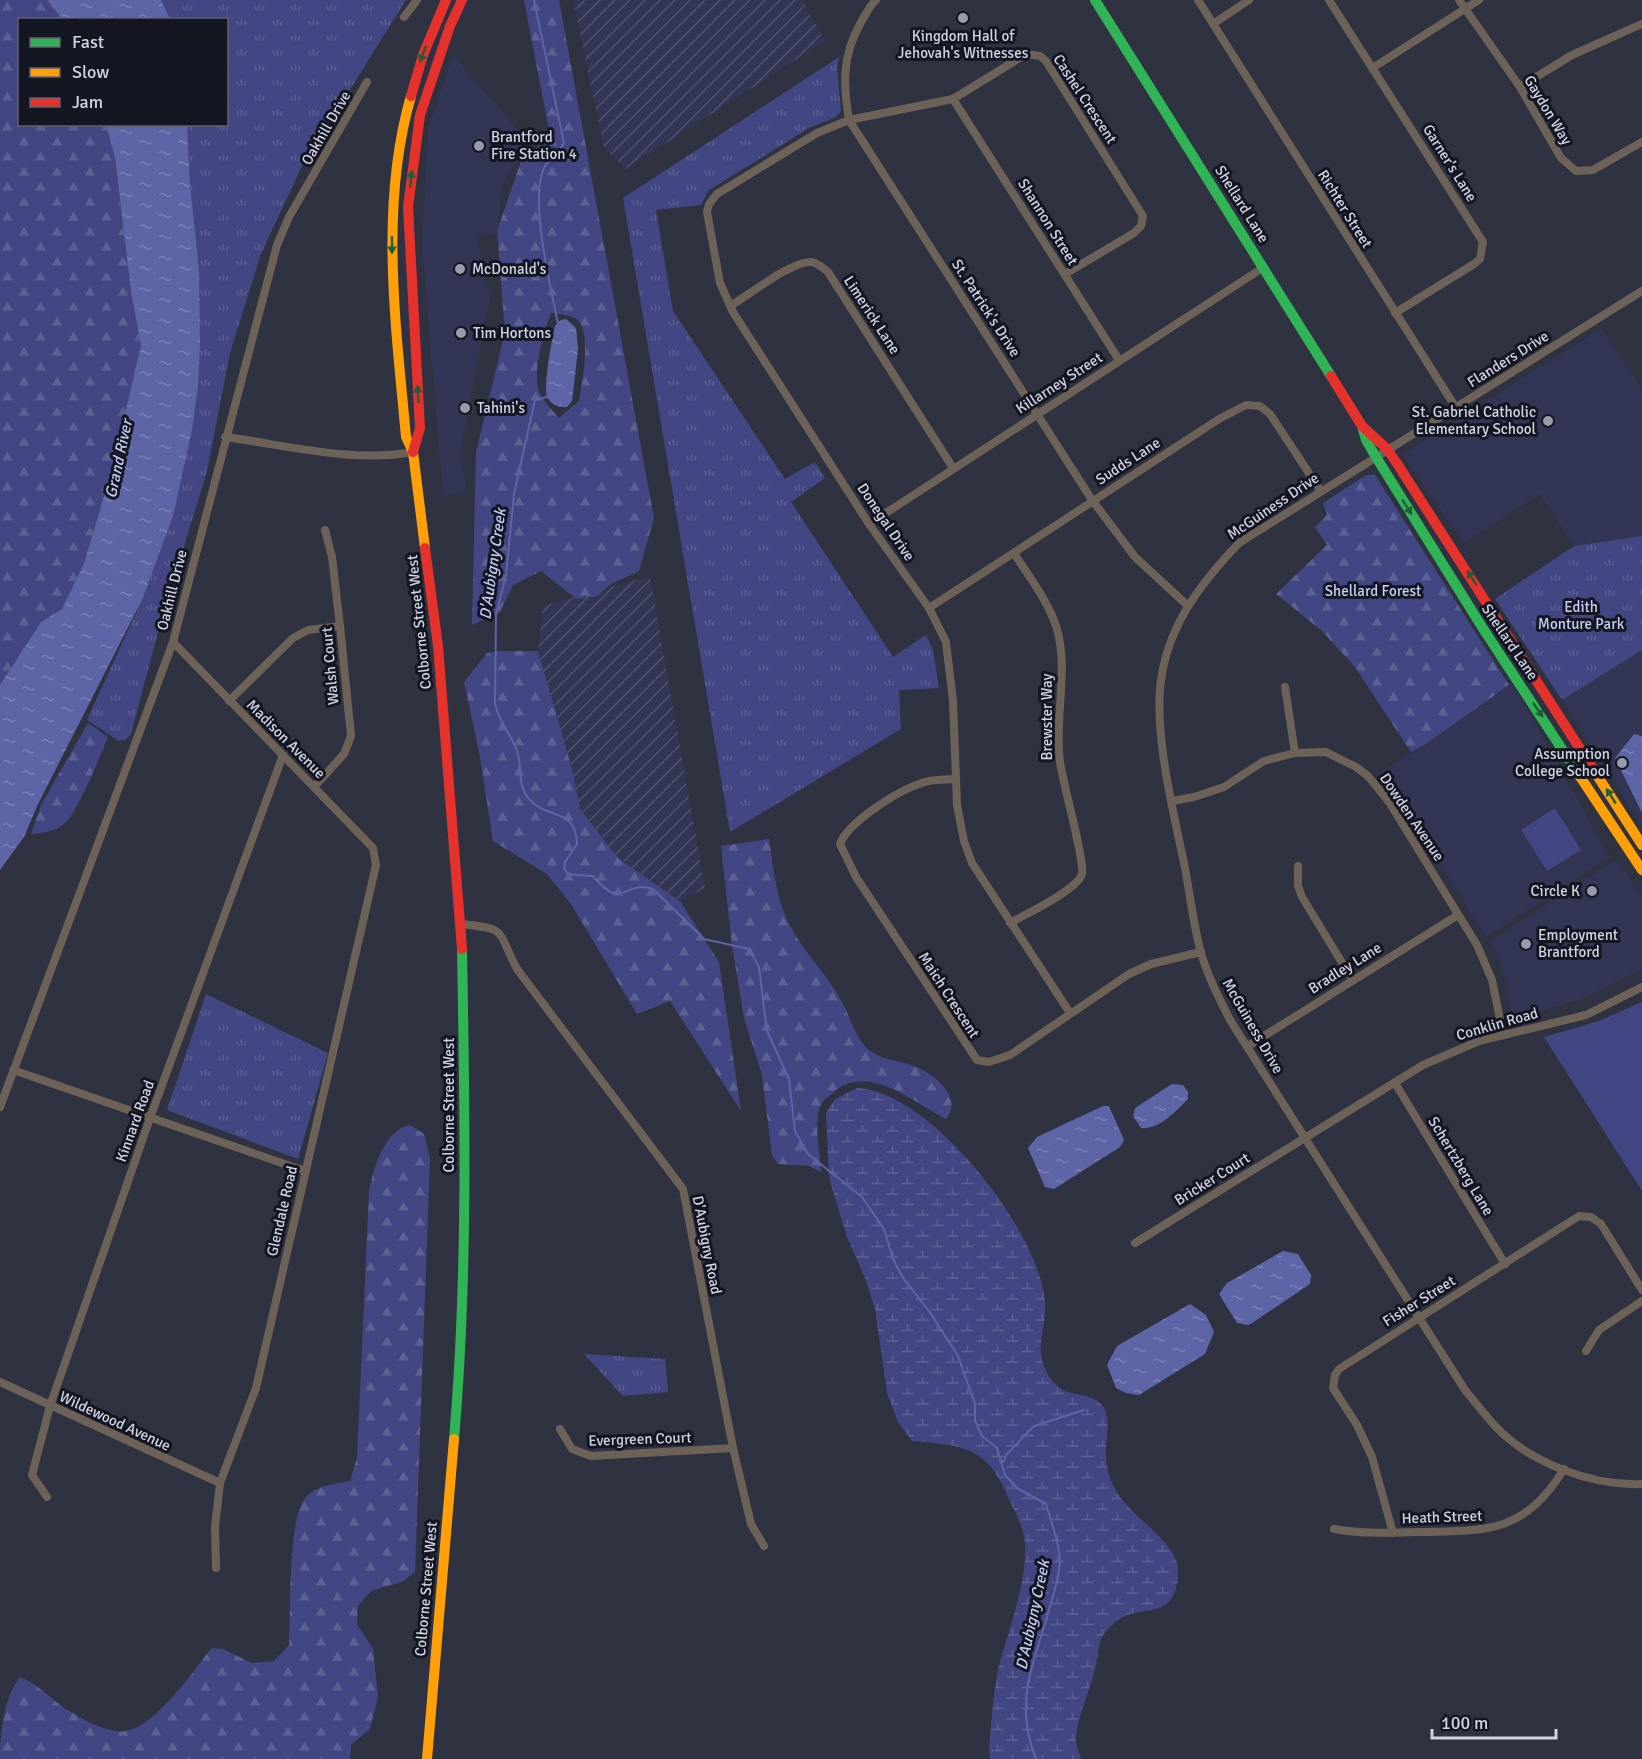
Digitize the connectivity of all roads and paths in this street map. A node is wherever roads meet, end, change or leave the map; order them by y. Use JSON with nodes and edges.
{"nodes":[{"id":1,"x":417,"y":0,"type":"edge"},
{"id":2,"x":446,"y":0,"type":"edge"},
{"id":3,"x":462,"y":0,"type":"edge"},
{"id":4,"x":876,"y":0,"type":"edge"},
{"id":5,"x":1095,"y":0,"type":"edge"},
{"id":6,"x":1198,"y":0,"type":"edge"},
{"id":7,"x":1249,"y":0,"type":"edge"},
{"id":8,"x":1329,"y":0,"type":"edge"},
{"id":9,"x":1460,"y":0,"type":"edge"},
{"id":10,"x":1479,"y":0,"type":"edge"},
{"id":11,"x":1465,"y":10,"type":"junction"},
{"id":12,"x":404,"y":17,"type":"dead end"},
{"id":13,"x":1213,"y":24,"type":"junction"},
{"id":14,"x":1642,"y":24,"type":"edge"},
{"id":15,"x":1374,"y":67,"type":"junction"},
{"id":16,"x":367,"y":82,"type":"dead end"},
{"id":17,"x":1520,"y":87,"type":"junction"},
{"id":18,"x":953,"y":99,"type":"junction"},
{"id":19,"x":849,"y":120,"type":"junction"},
{"id":20,"x":1642,"y":142,"type":"edge"},
{"id":21,"x":1264,"y":267,"type":"junction"},
{"id":22,"x":1065,"y":274,"type":"junction"},
{"id":23,"x":1642,"y":291,"type":"edge"},
{"id":24,"x":730,"y":306,"type":"junction"},
{"id":25,"x":1395,"y":313,"type":"junction"},
{"id":26,"x":1119,"y":360,"type":"junction"},
{"id":27,"x":1456,"y":408,"type":"junction"},
{"id":28,"x":1037,"y":414,"type":"junction"},
{"id":29,"x":1362,"y":426,"type":"junction"},
{"id":30,"x":225,"y":437,"type":"junction"},
{"id":31,"x":1387,"y":449,"type":"junction"},
{"id":32,"x":413,"y":452,"type":"junction"},
{"id":33,"x":1376,"y":457,"type":"junction"},
{"id":34,"x":953,"y":468,"type":"junction"},
{"id":35,"x":1320,"y":490,"type":"junction"},
{"id":36,"x":1092,"y":500,"type":"junction"},
{"id":37,"x":870,"y":524,"type":"junction"},
{"id":38,"x":325,"y":531,"type":"dead end"},
{"id":39,"x":1014,"y":553,"type":"junction"},
{"id":40,"x":1187,"y":605,"type":"junction"},
{"id":41,"x":929,"y":608,"type":"junction"},
{"id":42,"x":340,"y":626,"type":"junction"},
{"id":43,"x":173,"y":642,"type":"junction"},
{"id":44,"x":1285,"y":687,"type":"dead end"},
{"id":45,"x":229,"y":700,"type":"junction"},
{"id":46,"x":1295,"y":753,"type":"junction"},
{"id":47,"x":283,"y":755,"type":"junction"},
{"id":48,"x":955,"y":778,"type":"junction"},
{"id":49,"x":314,"y":787,"type":"junction"},
{"id":50,"x":1172,"y":801,"type":"junction"},
{"id":51,"x":1642,"y":845,"type":"edge"},
{"id":52,"x":375,"y":858,"type":"joint"},
{"id":53,"x":1298,"y":866,"type":"dead end"},
{"id":54,"x":1642,"y":870,"type":"edge"},
{"id":55,"x":1458,"y":915,"type":"junction"},
{"id":56,"x":1010,"y":923,"type":"junction"},
{"id":57,"x":461,"y":924,"type":"junction"},
{"id":58,"x":1201,"y":952,"type":"junction"},
{"id":59,"x":1352,"y":979,"type":"junction"},
{"id":60,"x":1642,"y":987,"type":"edge"},
{"id":61,"x":1070,"y":1013,"type":"junction"},
{"id":62,"x":1503,"y":1034,"type":"junction"},
{"id":63,"x":1248,"y":1046,"type":"junction"},
{"id":64,"x":13,"y":1070,"type":"junction"},
{"id":65,"x":1395,"y":1083,"type":"junction"},
{"id":66,"x":0,"y":1107,"type":"edge"},
{"id":67,"x":150,"y":1118,"type":"junction"},
{"id":68,"x":1303,"y":1137,"type":"junction"},
{"id":69,"x":305,"y":1171,"type":"junction"},
{"id":70,"x":1135,"y":1243,"type":"dead end"},
{"id":71,"x":1505,"y":1264,"type":"junction"},
{"id":72,"x":1642,"y":1290,"type":"edge"},
{"id":73,"x":1642,"y":1301,"type":"edge"},
{"id":74,"x":1420,"y":1316,"type":"junction"},
{"id":75,"x":1586,"y":1351,"type":"dead end"},
{"id":76,"x":0,"y":1382,"type":"edge"},
{"id":77,"x":50,"y":1406,"type":"junction"},
{"id":78,"x":560,"y":1429,"type":"dead end"},
{"id":79,"x":733,"y":1448,"type":"junction"},
{"id":80,"x":1564,"y":1469,"type":"junction"},
{"id":81,"x":220,"y":1483,"type":"junction"},
{"id":82,"x":1642,"y":1484,"type":"edge"},
{"id":83,"x":47,"y":1497,"type":"dead end"},
{"id":84,"x":1334,"y":1529,"type":"dead end"},
{"id":85,"x":1393,"y":1533,"type":"junction"},
{"id":86,"x":764,"y":1546,"type":"dead end"},
{"id":87,"x":216,"y":1568,"type":"dead end"},
{"id":88,"x":427,"y":1759,"type":"edge"}],
"edges":[{"from":1,"to":12,"type":"street"},
{"from":2,"to":32,"type":"main road","name":"Colborne Street West","one_way":true},
{"from":32,"to":3,"type":"main road","name":"Colborne Street West","one_way":true},
{"from":4,"to":19,"type":"street","name":"St. Patrick's Drive"},
{"from":5,"to":21,"type":"main road","name":"Shellard Lane"},
{"from":6,"to":13,"type":"street","name":"Richter Street"},
{"from":7,"to":13,"type":"street"},
{"from":8,"to":15,"type":"street","name":"Garner's Lane"},
{"from":9,"to":11,"type":"street","name":"Gaydon Way"},
{"from":10,"to":11,"type":"street"},
{"from":11,"to":15,"type":"street"},
{"from":11,"to":17,"type":"street","name":"Gaydon Way"},
{"from":13,"to":25,"type":"street","name":"Richter Street"},
{"from":14,"to":17,"type":"street"},
{"from":15,"to":25,"type":"street","name":"Garner's Lane"},
{"from":16,"to":30,"type":"street","name":"Oakhill Drive"},
{"from":17,"to":20,"type":"street","name":"Gaydon Way"},
{"from":18,"to":19,"type":"street","name":"Cashel Crescent"},
{"from":18,"to":22,"type":"street","name":"Shannon Street"},
{"from":18,"to":22,"type":"street","name":"Cashel Crescent"},
{"from":19,"to":24,"type":"street","name":"Donegal Drive"},
{"from":19,"to":28,"type":"street","name":"St. Patrick's Drive"},
{"from":21,"to":26,"type":"street","name":"Killarney Street"},
{"from":21,"to":29,"type":"main road","name":"Shellard Lane"},
{"from":22,"to":26,"type":"street","name":"Shannon Street"},
{"from":23,"to":27,"type":"street","name":"Flanders Drive"},
{"from":24,"to":34,"type":"street","name":"Limerick Lane"},
{"from":24,"to":37,"type":"street","name":"Donegal Drive"},
{"from":25,"to":27,"type":"street","name":"Richter Street"},
{"from":26,"to":28,"type":"street","name":"Killarney Street"},
{"from":27,"to":31,"type":"street","name":"Flanders Drive"},
{"from":28,"to":34,"type":"street","name":"Killarney Street"},
{"from":28,"to":36,"type":"street","name":"St. Patrick's Drive"},
{"from":29,"to":31,"type":"main road","name":"Shellard Lane"},
{"from":29,"to":33,"type":"main road","name":"Shellard Lane"},
{"from":30,"to":32,"type":"street"},
{"from":30,"to":43,"type":"street","name":"Oakhill Drive"},
{"from":31,"to":33,"type":"street","name":"McGuiness Drive"},
{"from":51,"to":31,"type":"main road","name":"Shellard Lane","one_way":true},
{"from":32,"to":57,"type":"main road","name":"Colborne Street West"},
{"from":33,"to":35,"type":"street","name":"McGuiness Drive"},
{"from":33,"to":54,"type":"main road","name":"Shellard Lane","one_way":true},
{"from":34,"to":37,"type":"street","name":"Killarney Street"},
{"from":35,"to":36,"type":"street","name":"Sudds Lane"},
{"from":35,"to":40,"type":"street","name":"McGuiness Drive"},
{"from":36,"to":39,"type":"street","name":"Sudds Lane"},
{"from":36,"to":40,"type":"street","name":"St. Patrick's Drive"},
{"from":37,"to":41,"type":"street","name":"Donegal Drive"},
{"from":38,"to":42,"type":"street","name":"Walsh Court"},
{"from":39,"to":41,"type":"street","name":"Sudds Lane"},
{"from":39,"to":56,"type":"street","name":"Brewster Way"},
{"from":40,"to":50,"type":"street","name":"McGuiness Drive"},
{"from":41,"to":48,"type":"street","name":"Donegal Drive"},
{"from":42,"to":45,"type":"street"},
{"from":42,"to":49,"type":"street","name":"Walsh Court"},
{"from":43,"to":45,"type":"street","name":"Madison Avenue"},
{"from":43,"to":64,"type":"street","name":"Oakhill Drive"},
{"from":44,"to":46,"type":"street"},
{"from":45,"to":47,"type":"street","name":"Madison Avenue"},
{"from":46,"to":50,"type":"street","name":"Dowden Avenue"},
{"from":46,"to":55,"type":"street","name":"Dowden Avenue"},
{"from":47,"to":49,"type":"street","name":"Madison Avenue"},
{"from":47,"to":67,"type":"street","name":"Kinnard Road"},
{"from":48,"to":56,"type":"street","name":"Donegal Drive"},
{"from":48,"to":61,"type":"street","name":"Maich Crescent"},
{"from":49,"to":52,"type":"street","name":"Madison Avenue"},
{"from":50,"to":58,"type":"street","name":"McGuiness Drive"},
{"from":52,"to":69,"type":"street","name":"Glendale Road"},
{"from":53,"to":59,"type":"street"},
{"from":55,"to":59,"type":"street","name":"Bradley Lane"},
{"from":55,"to":62,"type":"street","name":"Dowden Avenue"},
{"from":56,"to":61,"type":"street","name":"Donegal Drive"},
{"from":57,"to":79,"type":"street","name":"D'Aubigny Road"},
{"from":57,"to":88,"type":"main road","name":"Colborne Street West"},
{"from":58,"to":61,"type":"street","name":"Maich Crescent"},
{"from":58,"to":63,"type":"street","name":"McGuiness Drive"},
{"from":59,"to":63,"type":"street","name":"Bradley Lane"},
{"from":60,"to":62,"type":"street","name":"Conklin Road"},
{"from":62,"to":65,"type":"street","name":"Conklin Road"},
{"from":63,"to":68,"type":"street","name":"McGuiness Drive"},
{"from":64,"to":66,"type":"street","name":"Oakhill Drive"},
{"from":64,"to":67,"type":"street"},
{"from":65,"to":68,"type":"street","name":"Conklin Road"},
{"from":65,"to":71,"type":"street","name":"Schertzberg Lane"},
{"from":67,"to":69,"type":"street"},
{"from":67,"to":77,"type":"street","name":"Kinnard Road"},
{"from":68,"to":70,"type":"street","name":"Bricker Court"},
{"from":68,"to":74,"type":"street","name":"McGuiness Drive"},
{"from":69,"to":81,"type":"street","name":"Glendale Road"},
{"from":71,"to":72,"type":"street","name":"Fisher Street"},
{"from":71,"to":74,"type":"street","name":"Fisher Street"},
{"from":73,"to":75,"type":"street"},
{"from":74,"to":80,"type":"street","name":"McGuiness Drive"},
{"from":74,"to":85,"type":"street","name":"Fisher Street"},
{"from":76,"to":77,"type":"street","name":"Wildewood Avenue"},
{"from":77,"to":81,"type":"street","name":"Wildewood Avenue"},
{"from":77,"to":83,"type":"street","name":"Kinnard Road"},
{"from":78,"to":79,"type":"street","name":"Evergreen Court"},
{"from":79,"to":86,"type":"street","name":"D'Aubigny Road"},
{"from":80,"to":82,"type":"street","name":"McGuiness Drive"},
{"from":80,"to":85,"type":"street","name":"Heath Street"},
{"from":81,"to":87,"type":"street","name":"Glendale Road"},
{"from":84,"to":85,"type":"street","name":"Heath Street"}]}
